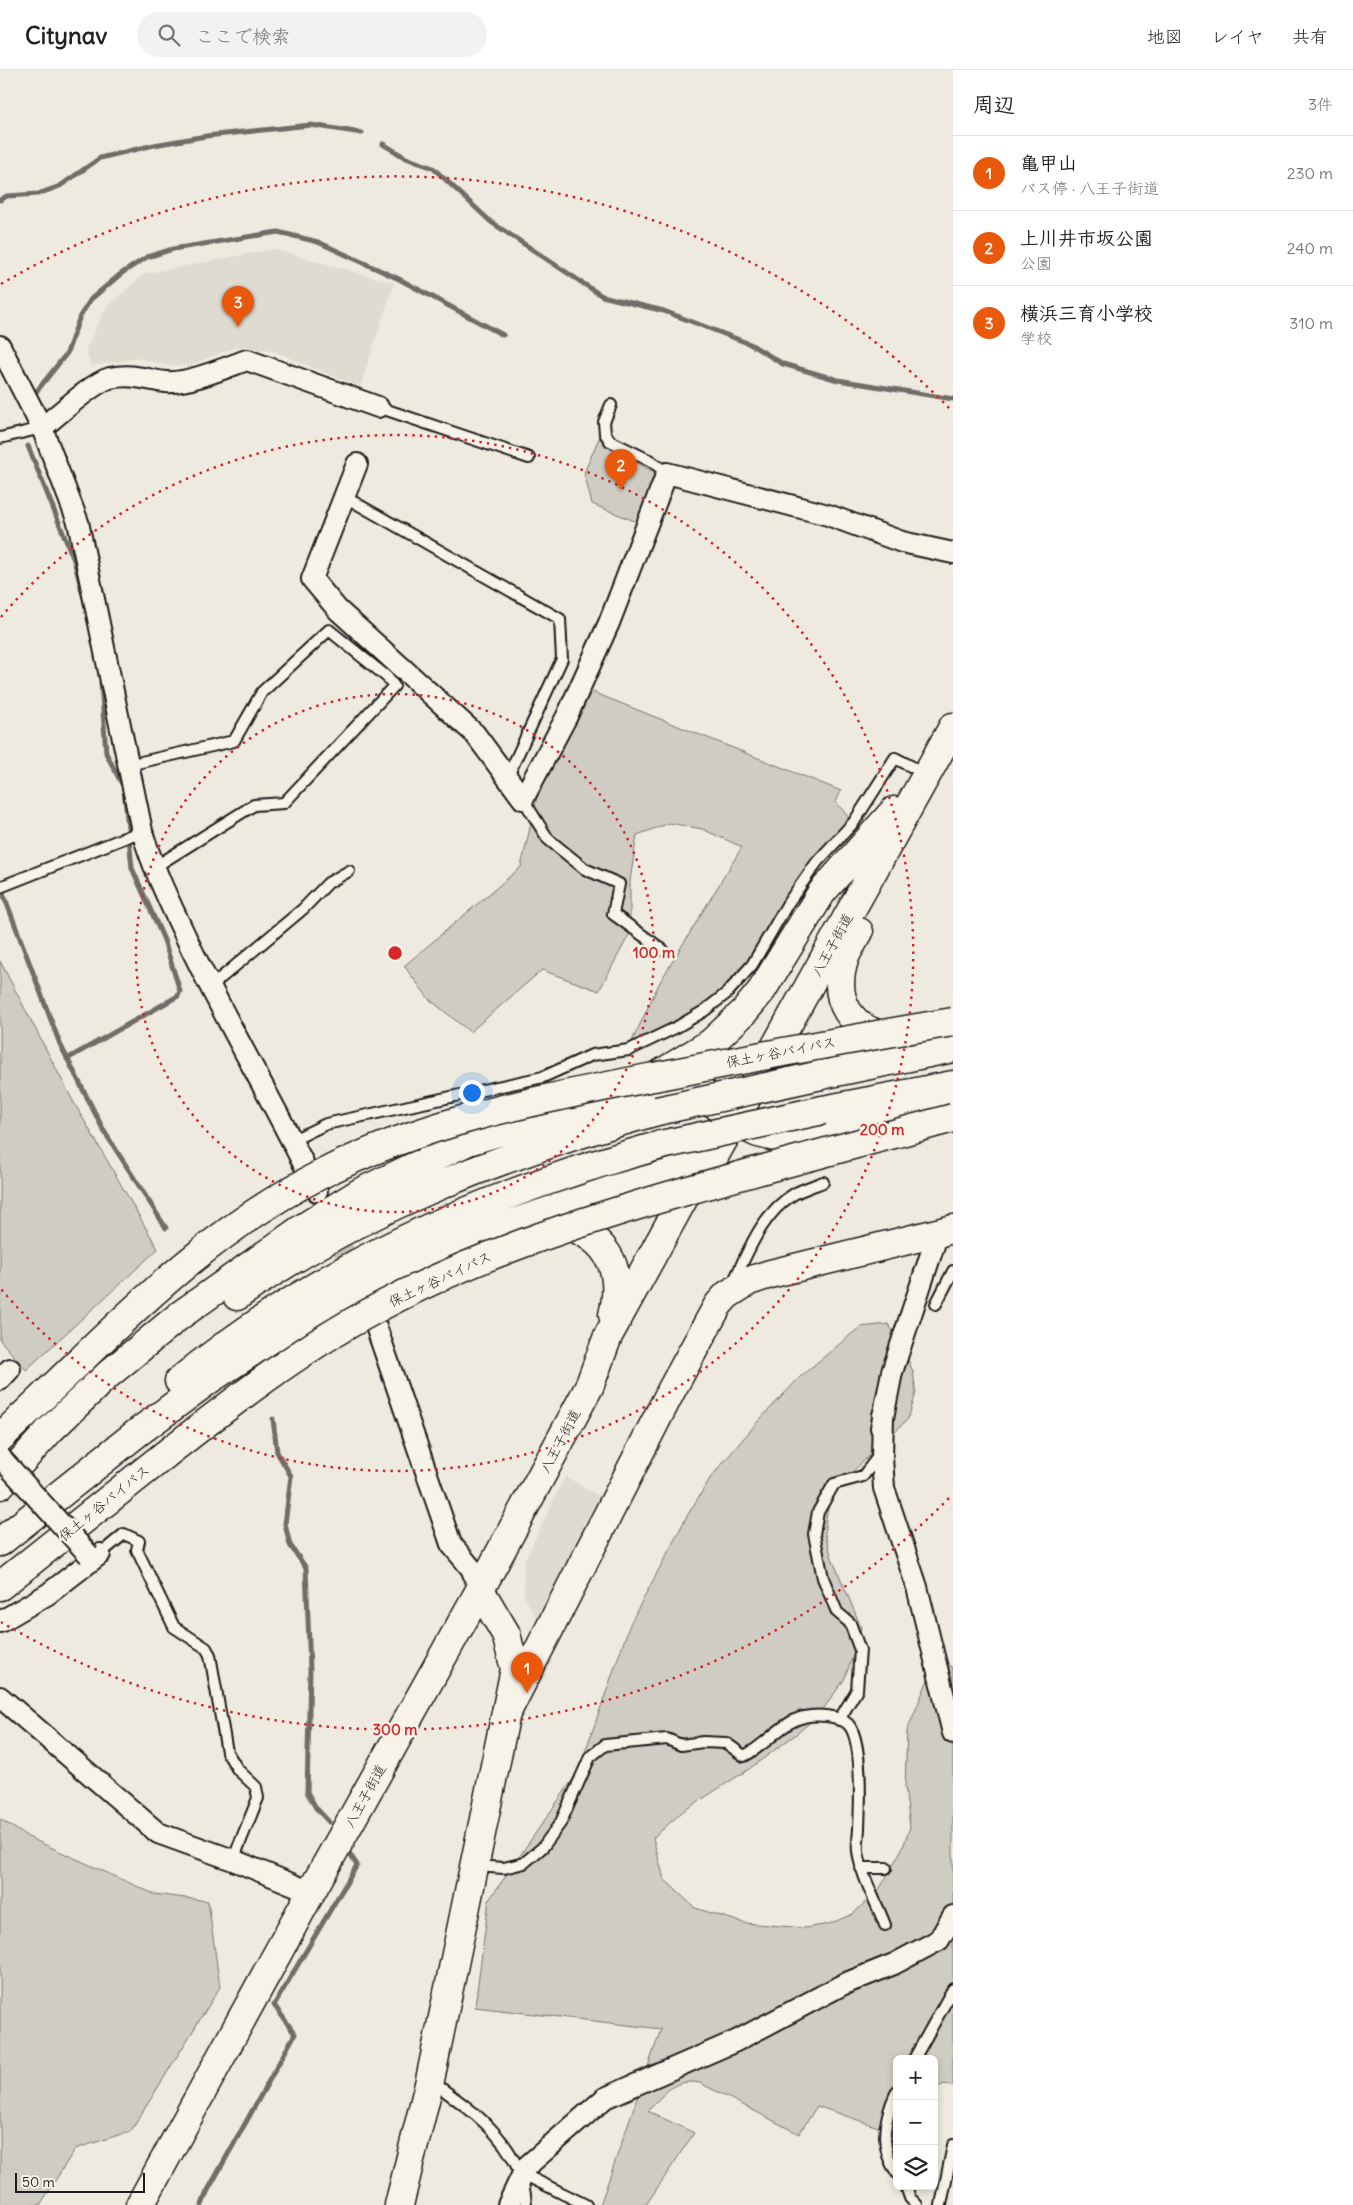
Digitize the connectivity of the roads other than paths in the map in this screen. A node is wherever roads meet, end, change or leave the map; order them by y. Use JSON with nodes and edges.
{"nodes":[{"id":1,"x":0,"y":346,"type":"edge"},
{"id":2,"x":611,"y":405,"type":"dead end"},
{"id":3,"x":378,"y":407,"type":"joint"},
{"id":4,"x":42,"y":428,"type":"junction"},
{"id":5,"x":0,"y":438,"type":"edge"},
{"id":6,"x":529,"y":458,"type":"dead end"},
{"id":7,"x":357,"y":464,"type":"dead end"},
{"id":8,"x":667,"y":472,"type":"junction"},
{"id":9,"x":345,"y":497,"type":"junction"},
{"id":10,"x":953,"y":553,"type":"edge"},
{"id":11,"x":953,"y":727,"type":"edge"},
{"id":12,"x":128,"y":765,"type":"junction"},
{"id":13,"x":927,"y":774,"type":"junction"},
{"id":14,"x":507,"y":778,"type":"junction"},
{"id":15,"x":522,"y":799,"type":"junction"},
{"id":16,"x":142,"y":831,"type":"junction"},
{"id":17,"x":892,"y":837,"type":"junction"},
{"id":18,"x":153,"y":868,"type":"junction"},
{"id":19,"x":349,"y":871,"type":"dead end"},
{"id":20,"x":0,"y":887,"type":"edge"},
{"id":21,"x":662,"y":950,"type":"dead end"},
{"id":22,"x":210,"y":987,"type":"junction"},
{"id":23,"x":953,"y":1022,"type":"edge"},
{"id":24,"x":953,"y":1029,"type":"edge"},
{"id":25,"x":898,"y":1039,"type":"junction"},
{"id":26,"x":953,"y":1048,"type":"edge"},
{"id":27,"x":762,"y":1072,"type":"junction"},
{"id":28,"x":953,"y":1085,"type":"edge"},
{"id":29,"x":592,"y":1104,"type":"junction"},
{"id":30,"x":953,"y":1106,"type":"edge"},
{"id":31,"x":953,"y":1118,"type":"edge"},
{"id":32,"x":734,"y":1122,"type":"junction"},
{"id":33,"x":293,"y":1140,"type":"junction"},
{"id":34,"x":711,"y":1162,"type":"junction"},
{"id":35,"x":823,"y":1182,"type":"dead end"},
{"id":36,"x":317,"y":1191,"type":"tunnel mouth"},
{"id":37,"x":525,"y":1218,"type":"junction"},
{"id":38,"x":945,"y":1231,"type":"edge"},
{"id":39,"x":953,"y":1271,"type":"edge"},
{"id":40,"x":727,"y":1294,"type":"junction"},
{"id":41,"x":936,"y":1304,"type":"dead end"},
{"id":42,"x":369,"y":1306,"type":"dead end"},
{"id":43,"x":608,"y":1336,"type":"junction"},
{"id":44,"x":589,"y":1387,"type":"junction"},
{"id":45,"x":883,"y":1415,"type":"junction"},
{"id":46,"x":0,"y":1438,"type":"edge"},
{"id":47,"x":0,"y":1457,"type":"edge"},
{"id":48,"x":877,"y":1458,"type":"joint"},
{"id":49,"x":0,"y":1485,"type":"edge"},
{"id":50,"x":0,"y":1489,"type":"edge"},
{"id":51,"x":0,"y":1533,"type":"edge"},
{"id":52,"x":0,"y":1542,"type":"edge"},
{"id":53,"x":94,"y":1556,"type":"junction"},
{"id":54,"x":0,"y":1586,"type":"edge"},
{"id":55,"x":480,"y":1590,"type":"junction"},
{"id":56,"x":0,"y":1622,"type":"edge"},
{"id":57,"x":0,"y":1697,"type":"edge"},
{"id":58,"x":508,"y":1710,"type":"junction"},
{"id":59,"x":839,"y":1720,"type":"junction"},
{"id":60,"x":953,"y":1733,"type":"edge"},
{"id":61,"x":232,"y":1860,"type":"junction"},
{"id":62,"x":475,"y":1866,"type":"junction"},
{"id":63,"x":861,"y":1868,"type":"junction"},
{"id":64,"x":886,"y":1868,"type":"dead end"},
{"id":65,"x":311,"y":1892,"type":"junction"},
{"id":66,"x":953,"y":1916,"type":"edge"},
{"id":67,"x":885,"y":1925,"type":"dead end"},
{"id":68,"x":953,"y":1989,"type":"edge"},
{"id":69,"x":916,"y":2055,"type":"edge"},
{"id":70,"x":430,"y":2080,"type":"junction"},
{"id":71,"x":893,"y":2099,"type":"edge"},
{"id":72,"x":953,"y":2145,"type":"edge"},
{"id":73,"x":893,"y":2167,"type":"edge"},
{"id":74,"x":521,"y":2173,"type":"junction"},
{"id":75,"x":907,"y":2190,"type":"edge"},
{"id":76,"x":140,"y":2205,"type":"edge"},
{"id":77,"x":399,"y":2205,"type":"edge"},
{"id":78,"x":508,"y":2205,"type":"edge"},
{"id":79,"x":526,"y":2205,"type":"edge"},
{"id":80,"x":586,"y":2205,"type":"edge"},
{"id":81,"x":917,"y":2205,"type":"edge"},
{"id":82,"x":941,"y":2205,"type":"edge"}],
"edges":[{"from":1,"to":4,"type":"street"},
{"from":2,"to":8,"type":"lane"},
{"from":3,"to":4,"type":"street"},
{"from":3,"to":6,"type":"lane"},
{"from":4,"to":5,"type":"lane"},
{"from":4,"to":12,"type":"street"},
{"from":7,"to":9,"type":"street"},
{"from":8,"to":10,"type":"street"},
{"from":8,"to":15,"type":"street"},
{"from":9,"to":14,"type":"street"},
{"from":9,"to":14,"type":"lane"},
{"from":11,"to":13,"type":"main road","name":"八王子街道"},
{"from":12,"to":16,"type":"street"},
{"from":12,"to":18,"type":"lane"},
{"from":13,"to":17,"type":"main road","name":"八王子街道"},
{"from":13,"to":29,"type":"main road"},
{"from":13,"to":33,"type":"lane"},
{"from":14,"to":15,"type":"street"},
{"from":15,"to":21,"type":"lane"},
{"from":16,"to":18,"type":"street"},
{"from":16,"to":20,"type":"lane"},
{"from":17,"to":25,"type":"main road"},
{"from":17,"to":27,"type":"main road","name":"八王子街道"},
{"from":18,"to":22,"type":"street"},
{"from":19,"to":22,"type":"lane"},
{"from":22,"to":33,"type":"street"},
{"from":23,"to":46,"type":"main road","name":"保土ヶ谷バイパス","bridge":true},
{"from":24,"to":25,"type":"main road"},
{"from":25,"to":27,"type":"main road"},
{"from":26,"to":50,"type":"main road","bridge":true},
{"from":27,"to":32,"type":"main road","name":"八王子街道"},
{"from":28,"to":51,"type":"main road","bridge":true},
{"from":29,"to":32,"type":"main road"},
{"from":29,"to":49,"type":"main road"},
{"from":30,"to":32,"type":"main road"},
{"from":31,"to":54,"type":"main road","name":"保土ヶ谷バイパス","bridge":true},
{"from":32,"to":34,"type":"main road","name":"八王子街道"},
{"from":33,"to":36,"type":"street"},
{"from":34,"to":37,"type":"main road"},
{"from":34,"to":43,"type":"main road","name":"八王子街道"},
{"from":34,"to":44,"type":"main road","name":"八王子街道"},
{"from":35,"to":40,"type":"lane"},
{"from":37,"to":43,"type":"main road"},
{"from":37,"to":52,"type":"main road"},
{"from":38,"to":40,"type":"main road"},
{"from":38,"to":45,"type":"street"},
{"from":39,"to":41,"type":"lane"},
{"from":40,"to":58,"type":"main road"},
{"from":42,"to":55,"type":"street"},
{"from":43,"to":44,"type":"main road","name":"八王子街道"},
{"from":44,"to":55,"type":"main road","name":"八王子街道"},
{"from":45,"to":48,"type":"street"},
{"from":45,"to":60,"type":"street"},
{"from":47,"to":53,"type":"street","bridge":true},
{"from":48,"to":59,"type":"lane"},
{"from":53,"to":56,"type":"street"},
{"from":53,"to":61,"type":"lane"},
{"from":55,"to":58,"type":"main road"},
{"from":55,"to":65,"type":"main road","name":"八王子街道"},
{"from":57,"to":61,"type":"street"},
{"from":58,"to":62,"type":"main road"},
{"from":59,"to":62,"type":"lane"},
{"from":59,"to":63,"type":"lane"},
{"from":61,"to":65,"type":"street"},
{"from":62,"to":70,"type":"main road"},
{"from":63,"to":64,"type":"lane"},
{"from":63,"to":67,"type":"lane"},
{"from":65,"to":76,"type":"main road","name":"八王子街道"},
{"from":66,"to":74,"type":"street"},
{"from":68,"to":69,"type":"lane"},
{"from":70,"to":74,"type":"lane"},
{"from":70,"to":77,"type":"main road"},
{"from":71,"to":73,"type":"lane"},
{"from":72,"to":82,"type":"lane"},
{"from":74,"to":78,"type":"street"},
{"from":74,"to":79,"type":"lane"},
{"from":74,"to":80,"type":"lane"},
{"from":75,"to":81,"type":"lane"}]}
